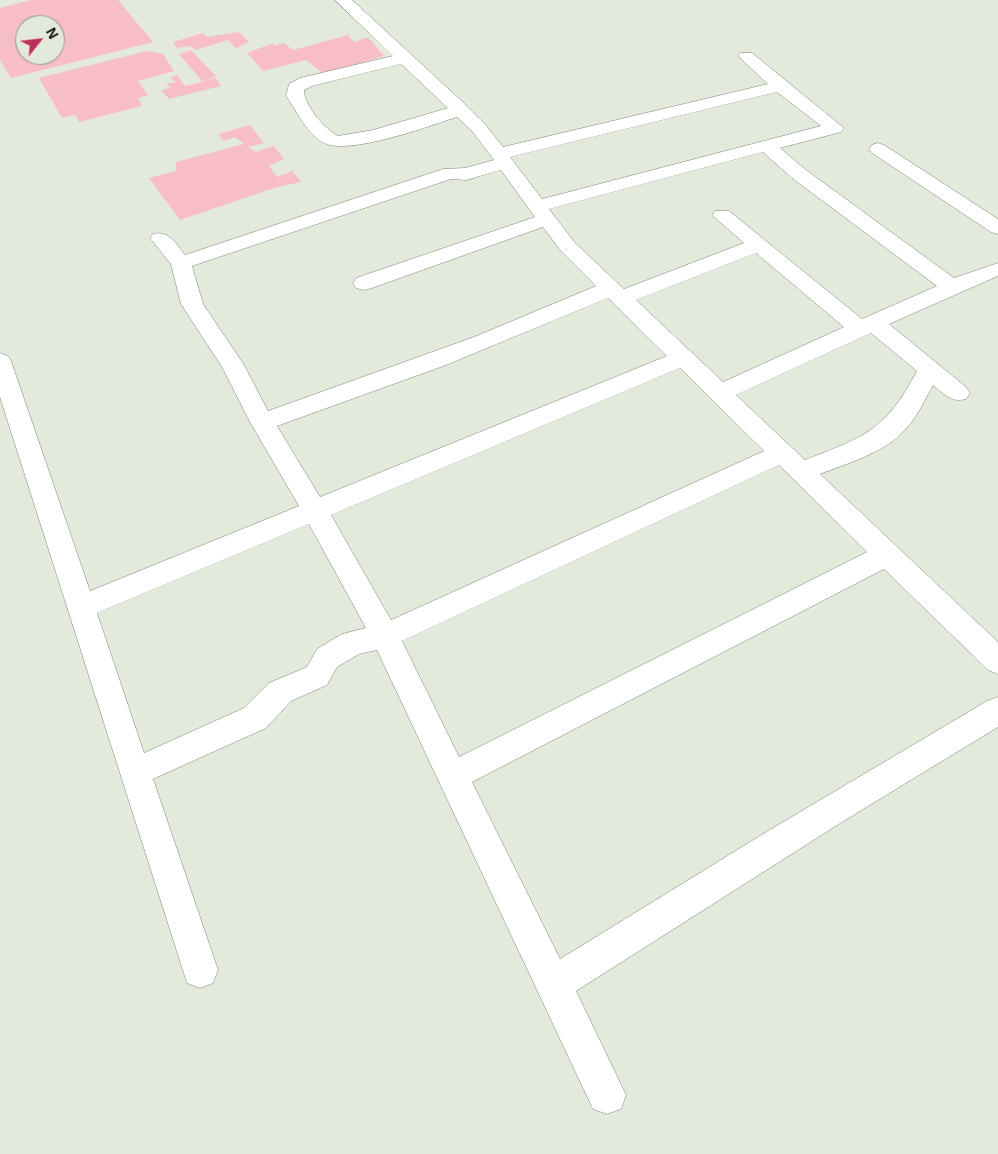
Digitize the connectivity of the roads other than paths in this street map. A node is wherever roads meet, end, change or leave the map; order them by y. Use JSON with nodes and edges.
{"nodes":[{"id":1,"x":343,"y":0,"type":"edge"},
{"id":2,"x":746,"y":56,"type":"dead end"},
{"id":3,"x":405,"y":58,"type":"junction"},
{"id":4,"x":780,"y":86,"type":"junction"},
{"id":5,"x":460,"y":110,"type":"junction"},
{"id":6,"x":768,"y":146,"type":"junction"},
{"id":7,"x":878,"y":149,"type":"dead end"},
{"id":8,"x":502,"y":158,"type":"junction"},
{"id":9,"x":542,"y":213,"type":"junction"},
{"id":10,"x":722,"y":215,"type":"dead end"},
{"id":11,"x":998,"y":228,"type":"edge"},
{"id":12,"x":160,"y":238,"type":"dead end"},
{"id":13,"x":758,"y":245,"type":"junction"},
{"id":14,"x":181,"y":263,"type":"junction"},
{"id":15,"x":994,"y":275,"type":"edge"},
{"id":16,"x":364,"y":283,"type":"dead end"},
{"id":17,"x":952,"y":287,"type":"junction"},
{"id":18,"x":616,"y":293,"type":"junction"},
{"id":19,"x":867,"y":326,"type":"junction"},
{"id":20,"x":683,"y":358,"type":"junction"},
{"id":21,"x":0,"y":361,"type":"edge"},
{"id":22,"x":930,"y":370,"type":"junction"},
{"id":23,"x":720,"y":393,"type":"junction"},
{"id":24,"x":958,"y":393,"type":"dead end"},
{"id":25,"x":262,"y":422,"type":"junction"},
{"id":26,"x":793,"y":462,"type":"junction"},
{"id":27,"x":314,"y":510,"type":"junction"},
{"id":28,"x":888,"y":554,"type":"junction"},
{"id":29,"x":81,"y":607,"type":"junction"},
{"id":30,"x":385,"y":636,"type":"junction"},
{"id":31,"x":998,"y":660,"type":"edge"},
{"id":32,"x":998,"y":711,"type":"edge"},
{"id":33,"x":135,"y":772,"type":"junction"},
{"id":34,"x":453,"y":776,"type":"junction"},
{"id":35,"x":200,"y":970,"type":"dead end"},
{"id":36,"x":554,"y":984,"type":"junction"},
{"id":37,"x":607,"y":1095,"type":"dead end"}],
"edges":[{"from":1,"to":3,"type":"street"},
{"from":2,"to":4,"type":"street"},
{"from":3,"to":5,"type":"street"},
{"from":3,"to":5,"type":"street"},
{"from":4,"to":6,"type":"street"},
{"from":4,"to":8,"type":"street"},
{"from":5,"to":8,"type":"street"},
{"from":6,"to":9,"type":"street"},
{"from":6,"to":17,"type":"street"},
{"from":7,"to":11,"type":"street"},
{"from":8,"to":9,"type":"street"},
{"from":8,"to":14,"type":"street"},
{"from":9,"to":16,"type":"street"},
{"from":9,"to":18,"type":"street"},
{"from":10,"to":13,"type":"street"},
{"from":12,"to":14,"type":"street"},
{"from":13,"to":18,"type":"street"},
{"from":13,"to":19,"type":"street"},
{"from":14,"to":25,"type":"street"},
{"from":15,"to":17,"type":"street"},
{"from":17,"to":19,"type":"street"},
{"from":18,"to":20,"type":"street"},
{"from":18,"to":25,"type":"street"},
{"from":19,"to":22,"type":"street"},
{"from":19,"to":23,"type":"street"},
{"from":20,"to":23,"type":"street"},
{"from":20,"to":27,"type":"street"},
{"from":21,"to":29,"type":"street"},
{"from":22,"to":24,"type":"street"},
{"from":22,"to":26,"type":"street"},
{"from":23,"to":26,"type":"street"},
{"from":25,"to":27,"type":"street"},
{"from":26,"to":28,"type":"street"},
{"from":26,"to":30,"type":"street"},
{"from":27,"to":29,"type":"street"},
{"from":27,"to":30,"type":"street"},
{"from":28,"to":31,"type":"street"},
{"from":28,"to":34,"type":"street"},
{"from":29,"to":33,"type":"street"},
{"from":30,"to":33,"type":"street"},
{"from":30,"to":34,"type":"street"},
{"from":32,"to":36,"type":"street"},
{"from":33,"to":35,"type":"street"},
{"from":34,"to":36,"type":"street"},
{"from":36,"to":37,"type":"street"}]}
